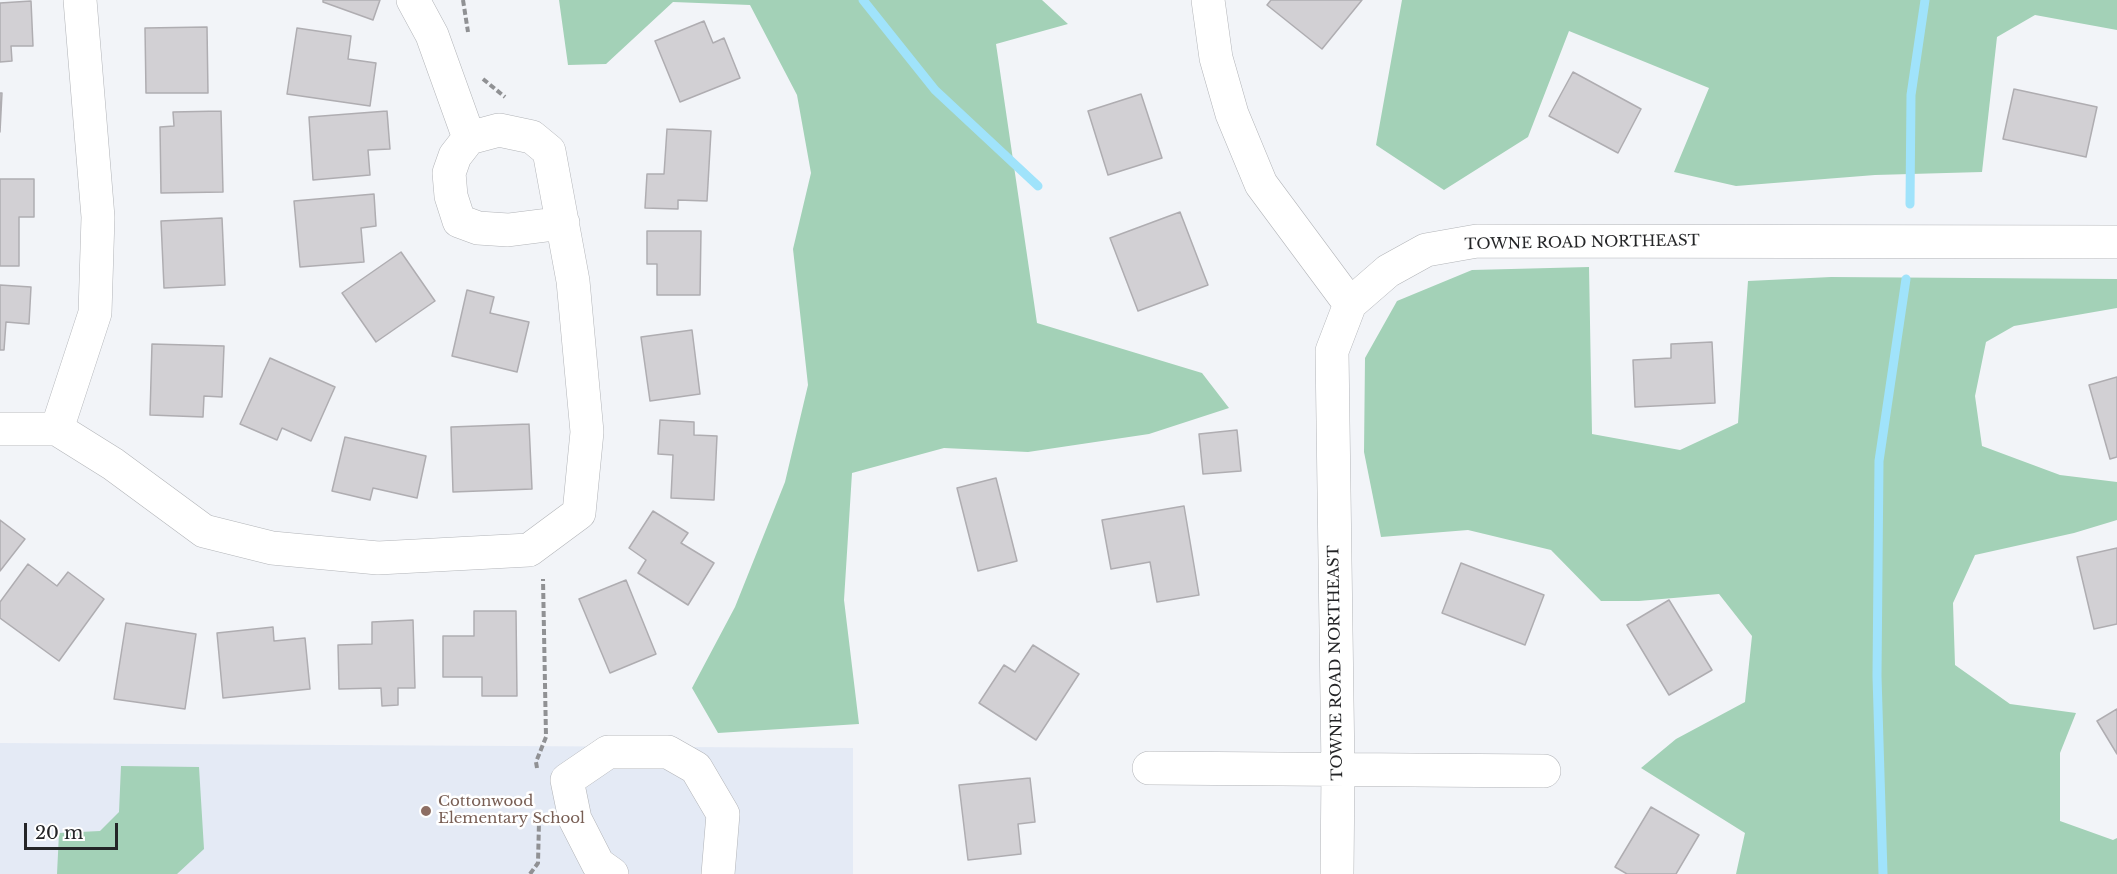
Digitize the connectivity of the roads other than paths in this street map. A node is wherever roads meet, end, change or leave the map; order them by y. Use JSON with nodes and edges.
{"nodes":[{"id":1,"x":80,"y":0,"type":"edge"},
{"id":2,"x":412,"y":0,"type":"edge"},
{"id":3,"x":1208,"y":0,"type":"edge"},
{"id":4,"x":469,"y":138,"type":"junction"},
{"id":5,"x":563,"y":224,"type":"junction"},
{"id":6,"x":2117,"y":242,"type":"edge"},
{"id":7,"x":1350,"y":304,"type":"junction"},
{"id":8,"x":0,"y":429,"type":"edge"},
{"id":9,"x":57,"y":429,"type":"junction"},
{"id":10,"x":1149,"y":768,"type":"dead end"},
{"id":11,"x":1338,"y":769,"type":"junction"},
{"id":12,"x":1544,"y":771,"type":"dead end"},
{"id":13,"x":612,"y":874,"type":"edge"},
{"id":14,"x":718,"y":874,"type":"edge"},
{"id":15,"x":1337,"y":874,"type":"edge"}],
"edges":[{"from":1,"to":9,"type":"street"},
{"from":2,"to":4,"type":"street"},
{"from":3,"to":7,"type":"street"},
{"from":4,"to":5,"type":"street"},
{"from":4,"to":5,"type":"street"},
{"from":5,"to":9,"type":"street"},
{"from":6,"to":7,"type":"street","name":"TOWNE ROAD NORTHEAST"},
{"from":7,"to":11,"type":"street","name":"TOWNE ROAD NORTHEAST"},
{"from":8,"to":9,"type":"street"},
{"from":10,"to":11,"type":"street"},
{"from":11,"to":12,"type":"street"},
{"from":11,"to":15,"type":"street","name":"TOWNE ROAD NORTHEAST"},
{"from":13,"to":14,"type":"street"}]}
